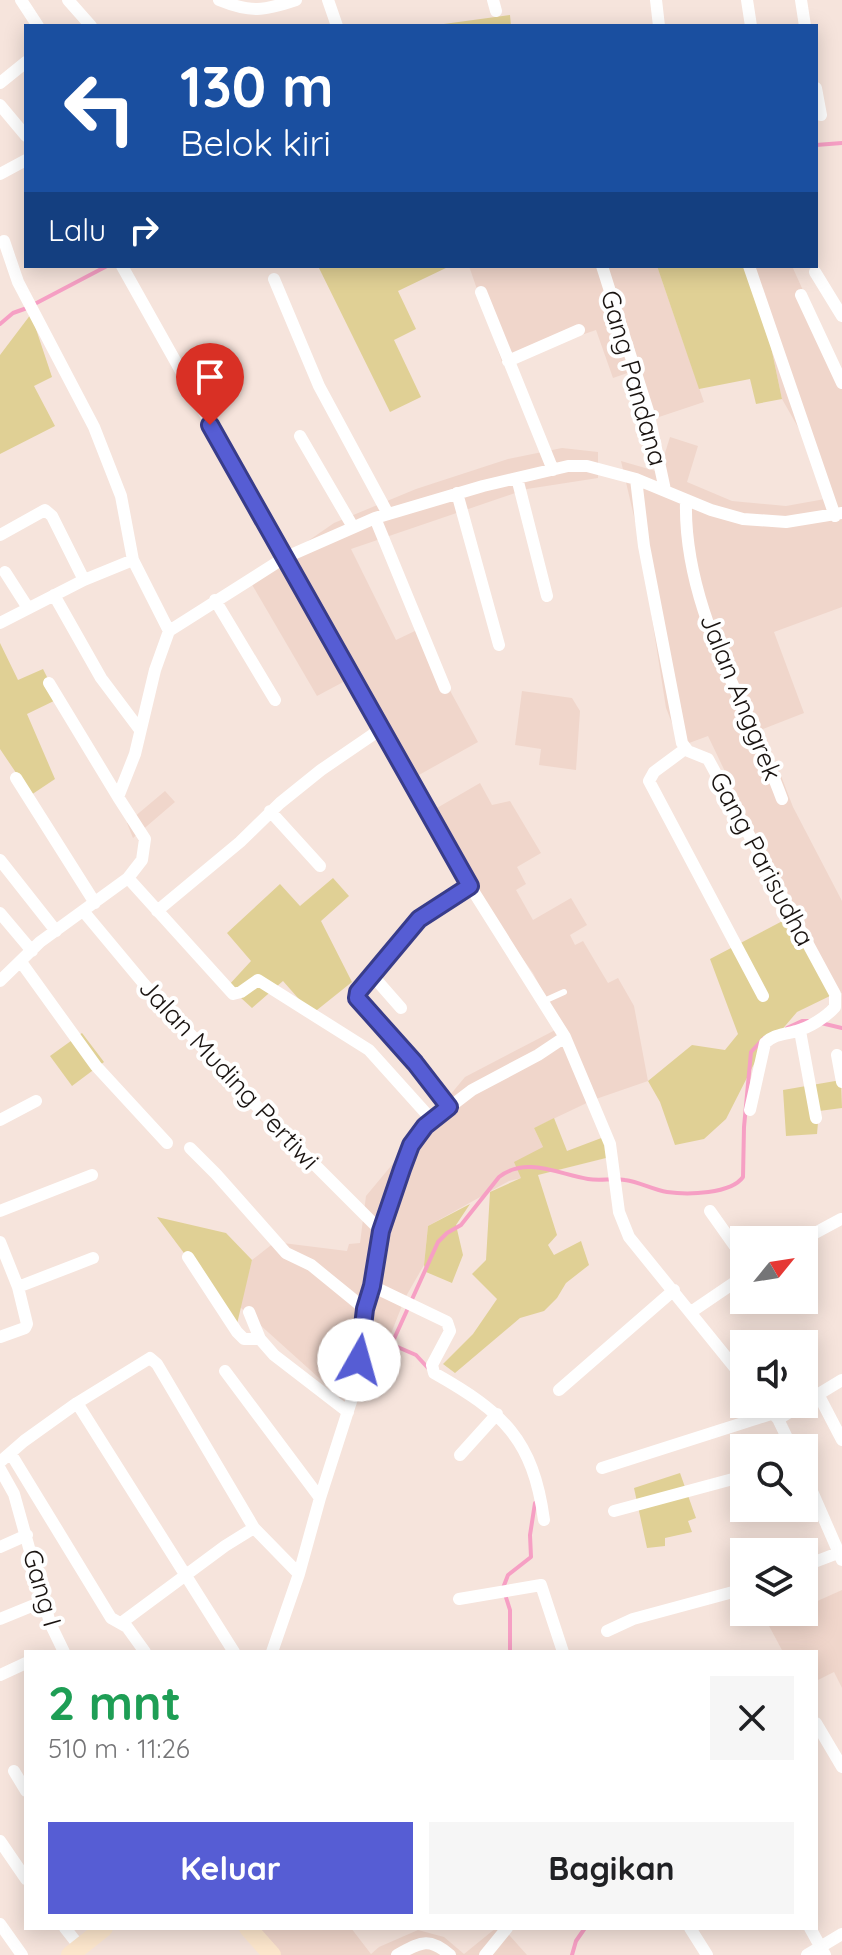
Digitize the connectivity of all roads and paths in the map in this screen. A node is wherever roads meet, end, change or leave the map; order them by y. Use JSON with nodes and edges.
{"nodes":[{"id":1,"x":21,"y":0,"type":"edge"},
{"id":2,"x":68,"y":0,"type":"edge"},
{"id":3,"x":219,"y":0,"type":"edge"},
{"id":4,"x":296,"y":0,"type":"edge"},
{"id":5,"x":328,"y":0,"type":"edge"},
{"id":6,"x":656,"y":0,"type":"edge"},
{"id":7,"x":747,"y":0,"type":"edge"},
{"id":8,"x":801,"y":0,"type":"edge"},
{"id":9,"x":37,"y":24,"type":"edge"},
{"id":10,"x":89,"y":24,"type":"edge"},
{"id":11,"x":336,"y":24,"type":"edge"},
{"id":12,"x":659,"y":24,"type":"edge"},
{"id":13,"x":751,"y":24,"type":"edge"},
{"id":14,"x":805,"y":24,"type":"edge"},
{"id":15,"x":24,"y":65,"type":"edge"},
{"id":16,"x":0,"y":83,"type":"edge"},
{"id":17,"x":818,"y":99,"type":"edge"},
{"id":18,"x":0,"y":105,"type":"edge"},
{"id":19,"x":821,"y":115,"type":"dead end"},
{"id":20,"x":24,"y":134,"type":"edge"},
{"id":21,"x":24,"y":161,"type":"edge"},
{"id":22,"x":0,"y":174,"type":"edge"},
{"id":23,"x":4,"y":241,"type":"dead end"},
{"id":24,"x":123,"y":268,"type":"edge"},
{"id":25,"x":603,"y":268,"type":"edge"},
{"id":26,"x":750,"y":268,"type":"edge"},
{"id":27,"x":815,"y":272,"type":"dead end"},
{"id":28,"x":274,"y":279,"type":"dead end"},
{"id":29,"x":481,"y":292,"type":"dead end"},
{"id":30,"x":801,"y":295,"type":"dead end"},
{"id":31,"x":842,"y":316,"type":"edge"},
{"id":32,"x":579,"y":330,"type":"dead end"},
{"id":33,"x":508,"y":361,"type":"junction"},
{"id":34,"x":842,"y":383,"type":"edge"},
{"id":35,"x":300,"y":436,"type":"dead end"},
{"id":36,"x":553,"y":470,"type":"junction"},
{"id":37,"x":517,"y":478,"type":"junction"},
{"id":38,"x":636,"y":479,"type":"junction"},
{"id":39,"x":665,"y":490,"type":"junction"},
{"id":40,"x":457,"y":493,"type":"junction"},
{"id":41,"x":686,"y":500,"type":"junction"},
{"id":42,"x":388,"y":514,"type":"junction"},
{"id":43,"x":838,"y":515,"type":"edge"},
{"id":44,"x":375,"y":518,"type":"junction"},
{"id":45,"x":353,"y":527,"type":"junction"},
{"id":46,"x":0,"y":535,"type":"edge"},
{"id":47,"x":284,"y":558,"type":"junction"},
{"id":48,"x":133,"y":560,"type":"junction"},
{"id":49,"x":5,"y":572,"type":"dead end"},
{"id":50,"x":84,"y":580,"type":"junction"},
{"id":51,"x":54,"y":595,"type":"junction"},
{"id":52,"x":547,"y":596,"type":"dead end"},
{"id":53,"x":215,"y":600,"type":"junction"},
{"id":54,"x":28,"y":608,"type":"junction"},
{"id":55,"x":0,"y":623,"type":"edge"},
{"id":56,"x":169,"y":631,"type":"junction"},
{"id":57,"x":499,"y":645,"type":"dead end"},
{"id":58,"x":49,"y":683,"type":"dead end"},
{"id":59,"x":445,"y":688,"type":"dead end"},
{"id":60,"x":275,"y":700,"type":"dead end"},
{"id":61,"x":381,"y":729,"type":"junction"},
{"id":62,"x":140,"y":730,"type":"junction"},
{"id":63,"x":685,"y":749,"type":"junction"},
{"id":64,"x":16,"y":778,"type":"dead end"},
{"id":65,"x":118,"y":797,"type":"junction"},
{"id":66,"x":782,"y":799,"type":"dead end"},
{"id":67,"x":270,"y":811,"type":"junction"},
{"id":68,"x":0,"y":860,"type":"edge"},
{"id":69,"x":320,"y":866,"type":"dead end"},
{"id":70,"x":128,"y":878,"type":"junction"},
{"id":71,"x":470,"y":886,"type":"junction"},
{"id":72,"x":95,"y":903,"type":"junction"},
{"id":73,"x":157,"y":911,"type":"junction"},
{"id":74,"x":84,"y":912,"type":"junction"},
{"id":75,"x":0,"y":913,"type":"edge"},
{"id":76,"x":56,"y":931,"type":"junction"},
{"id":77,"x":32,"y":951,"type":"junction"},
{"id":78,"x":21,"y":962,"type":"junction"},
{"id":79,"x":372,"y":975,"type":"junction"},
{"id":80,"x":0,"y":981,"type":"edge"},
{"id":81,"x":564,"y":992,"type":"dead end"},
{"id":82,"x":763,"y":996,"type":"dead end"},
{"id":83,"x":544,"y":1001,"type":"junction"},
{"id":84,"x":401,"y":1008,"type":"dead end"},
{"id":85,"x":800,"y":1031,"type":"junction"},
{"id":86,"x":565,"y":1037,"type":"junction"},
{"id":87,"x":837,"y":1055,"type":"dead end"},
{"id":88,"x":842,"y":1082,"type":"edge"},
{"id":89,"x":36,"y":1101,"type":"dead end"},
{"id":90,"x":449,"y":1107,"type":"junction"},
{"id":91,"x":750,"y":1110,"type":"dead end"},
{"id":92,"x":816,"y":1118,"type":"dead end"},
{"id":93,"x":0,"y":1120,"type":"edge"},
{"id":94,"x":432,"y":1120,"type":"junction"},
{"id":95,"x":167,"y":1143,"type":"dead end"},
{"id":96,"x":190,"y":1148,"type":"dead end"},
{"id":97,"x":92,"y":1175,"type":"dead end"},
{"id":98,"x":0,"y":1211,"type":"edge"},
{"id":99,"x":710,"y":1211,"type":"dead end"},
{"id":100,"x":841,"y":1219,"type":"edge"},
{"id":101,"x":381,"y":1231,"type":"junction"},
{"id":102,"x":818,"y":1231,"type":"edge"},
{"id":103,"x":730,"y":1239,"type":"edge"},
{"id":104,"x":0,"y":1242,"type":"edge"},
{"id":105,"x":188,"y":1257,"type":"dead end"},
{"id":106,"x":93,"y":1258,"type":"dead end"},
{"id":107,"x":372,"y":1286,"type":"junction"},
{"id":108,"x":730,"y":1286,"type":"edge"},
{"id":109,"x":18,"y":1287,"type":"junction"},
{"id":110,"x":674,"y":1290,"type":"junction"},
{"id":111,"x":365,"y":1309,"type":"junction"},
{"id":112,"x":249,"y":1312,"type":"dead end"},
{"id":113,"x":691,"y":1312,"type":"junction"},
{"id":114,"x":0,"y":1337,"type":"edge"},
{"id":115,"x":260,"y":1339,"type":"junction"},
{"id":116,"x":730,"y":1361,"type":"edge"},
{"id":117,"x":225,"y":1371,"type":"dead end"},
{"id":118,"x":842,"y":1380,"type":"edge"},
{"id":119,"x":559,"y":1390,"type":"dead end"},
{"id":120,"x":818,"y":1394,"type":"joint"},
{"id":121,"x":77,"y":1403,"type":"junction"},
{"id":122,"x":348,"y":1412,"type":"junction"},
{"id":123,"x":497,"y":1414,"type":"junction"},
{"id":124,"x":753,"y":1418,"type":"edge"},
{"id":125,"x":842,"y":1440,"type":"edge"},
{"id":126,"x":460,"y":1455,"type":"dead end"},
{"id":127,"x":6,"y":1458,"type":"edge"},
{"id":128,"x":602,"y":1468,"type":"dead end"},
{"id":129,"x":2,"y":1473,"type":"edge"},
{"id":130,"x":730,"y":1480,"type":"edge"},
{"id":131,"x":320,"y":1498,"type":"junction"},
{"id":132,"x":818,"y":1505,"type":"edge"},
{"id":133,"x":614,"y":1511,"type":"dead end"},
{"id":134,"x":544,"y":1520,"type":"dead end"},
{"id":135,"x":254,"y":1528,"type":"junction"},
{"id":136,"x":27,"y":1535,"type":"junction"},
{"id":137,"x":0,"y":1547,"type":"edge"},
{"id":138,"x":840,"y":1556,"type":"edge"},
{"id":139,"x":818,"y":1562,"type":"edge"},
{"id":140,"x":299,"y":1574,"type":"junction"},
{"id":141,"x":184,"y":1576,"type":"junction"},
{"id":142,"x":730,"y":1593,"type":"edge"},
{"id":143,"x":459,"y":1599,"type":"dead end"},
{"id":144,"x":44,"y":1601,"type":"junction"},
{"id":145,"x":0,"y":1619,"type":"edge"},
{"id":146,"x":121,"y":1623,"type":"junction"},
{"id":147,"x":607,"y":1631,"type":"dead end"},
{"id":148,"x":59,"y":1650,"type":"edge"},
{"id":149,"x":144,"y":1650,"type":"edge"},
{"id":150,"x":233,"y":1650,"type":"edge"},
{"id":151,"x":273,"y":1650,"type":"edge"},
{"id":152,"x":562,"y":1650,"type":"edge"},
{"id":153,"x":24,"y":1664,"type":"edge"},
{"id":154,"x":0,"y":1675,"type":"edge"},
{"id":155,"x":818,"y":1726,"type":"edge"},
{"id":156,"x":842,"y":1767,"type":"edge"},
{"id":157,"x":14,"y":1771,"type":"dead end"},
{"id":158,"x":24,"y":1788,"type":"edge"},
{"id":159,"x":0,"y":1841,"type":"edge"},
{"id":160,"x":24,"y":1876,"type":"edge"},
{"id":161,"x":0,"y":1924,"type":"edge"},
{"id":162,"x":66,"y":1930,"type":"edge"},
{"id":163,"x":101,"y":1930,"type":"edge"},
{"id":164,"x":250,"y":1930,"type":"edge"},
{"id":165,"x":505,"y":1930,"type":"edge"},
{"id":166,"x":691,"y":1930,"type":"edge"},
{"id":167,"x":811,"y":1930,"type":"edge"},
{"id":168,"x":842,"y":1934,"type":"edge"},
{"id":169,"x":75,"y":1951,"type":"edge"},
{"id":170,"x":823,"y":1951,"type":"edge"},
{"id":171,"x":22,"y":1955,"type":"edge"},
{"id":172,"x":272,"y":1955,"type":"edge"},
{"id":173,"x":397,"y":1955,"type":"edge"},
{"id":174,"x":450,"y":1955,"type":"edge"},
{"id":175,"x":485,"y":1955,"type":"edge"},
{"id":176,"x":707,"y":1955,"type":"edge"},
{"id":177,"x":807,"y":1955,"type":"edge"}],
"edges":[{"from":1,"to":9,"type":"street"},
{"from":2,"to":10,"type":"street"},
{"from":3,"to":4,"type":"street"},
{"from":5,"to":11,"type":"street"},
{"from":6,"to":12,"type":"street"},
{"from":7,"to":13,"type":"street"},
{"from":8,"to":14,"type":"street"},
{"from":15,"to":16,"type":"street"},
{"from":17,"to":19,"type":"street"},
{"from":18,"to":20,"type":"street"},
{"from":21,"to":22,"type":"street"},
{"from":23,"to":48,"type":"street"},
{"from":24,"to":47,"type":"street"},
{"from":25,"to":39,"type":"street","name":"Gang Pandana"},
{"from":26,"to":43,"type":"street"},
{"from":27,"to":31,"type":"street"},
{"from":28,"to":42,"type":"street"},
{"from":29,"to":33,"type":"street"},
{"from":30,"to":34,"type":"street"},
{"from":32,"to":33,"type":"street"},
{"from":33,"to":36,"type":"street"},
{"from":35,"to":45,"type":"street"},
{"from":36,"to":37,"type":"street"},
{"from":36,"to":38,"type":"street"},
{"from":37,"to":40,"type":"street"},
{"from":37,"to":52,"type":"street"},
{"from":38,"to":39,"type":"street"},
{"from":38,"to":63,"type":"street","name":"Gang Parisudha"},
{"from":39,"to":41,"type":"street"},
{"from":40,"to":42,"type":"street"},
{"from":40,"to":57,"type":"street"},
{"from":41,"to":43,"type":"street"},
{"from":41,"to":66,"type":"street","name":"Jalan Anggrek"},
{"from":42,"to":44,"type":"street"},
{"from":44,"to":45,"type":"street"},
{"from":44,"to":59,"type":"street"},
{"from":45,"to":47,"type":"street"},
{"from":46,"to":50,"type":"street"},
{"from":47,"to":53,"type":"street"},
{"from":47,"to":61,"type":"street"},
{"from":48,"to":50,"type":"street"},
{"from":48,"to":56,"type":"street"},
{"from":49,"to":54,"type":"street"},
{"from":50,"to":51,"type":"street"},
{"from":51,"to":54,"type":"street"},
{"from":51,"to":62,"type":"street"},
{"from":53,"to":56,"type":"street"},
{"from":53,"to":60,"type":"street"},
{"from":54,"to":55,"type":"street"},
{"from":56,"to":62,"type":"street"},
{"from":58,"to":65,"type":"street"},
{"from":61,"to":67,"type":"street"},
{"from":61,"to":71,"type":"street"},
{"from":62,"to":65,"type":"street"},
{"from":63,"to":82,"type":"street"},
{"from":63,"to":85,"type":"street","name":"Gang Parisudha"},
{"from":64,"to":72,"type":"street"},
{"from":65,"to":70,"type":"street"},
{"from":67,"to":69,"type":"street"},
{"from":67,"to":73,"type":"street"},
{"from":68,"to":76,"type":"street"},
{"from":70,"to":72,"type":"street"},
{"from":70,"to":73,"type":"street"},
{"from":71,"to":79,"type":"street"},
{"from":71,"to":83,"type":"street"},
{"from":72,"to":74,"type":"street"},
{"from":73,"to":94,"type":"street"},
{"from":74,"to":76,"type":"street"},
{"from":74,"to":101,"type":"street","name":"Jalan Muding Pertiwi"},
{"from":75,"to":77,"type":"street"},
{"from":76,"to":77,"type":"street"},
{"from":77,"to":78,"type":"street"},
{"from":78,"to":80,"type":"street"},
{"from":78,"to":95,"type":"street"},
{"from":79,"to":84,"type":"street"},
{"from":79,"to":90,"type":"street"},
{"from":81,"to":83,"type":"lane"},
{"from":83,"to":86,"type":"street"},
{"from":85,"to":91,"type":"street"},
{"from":85,"to":92,"type":"street"},
{"from":86,"to":90,"type":"street"},
{"from":86,"to":110,"type":"street"},
{"from":87,"to":88,"type":"street"},
{"from":89,"to":93,"type":"street"},
{"from":90,"to":94,"type":"street"},
{"from":94,"to":101,"type":"street"},
{"from":96,"to":111,"type":"street"},
{"from":97,"to":98,"type":"street"},
{"from":99,"to":103,"type":"street"},
{"from":100,"to":102,"type":"street"},
{"from":101,"to":107,"type":"street"},
{"from":104,"to":109,"type":"street"},
{"from":105,"to":115,"type":"street"},
{"from":106,"to":109,"type":"street"},
{"from":107,"to":111,"type":"street"},
{"from":107,"to":123,"type":"street"},
{"from":108,"to":113,"type":"street"},
{"from":109,"to":114,"type":"street"},
{"from":110,"to":113,"type":"street"},
{"from":110,"to":119,"type":"street"},
{"from":111,"to":122,"type":"street"},
{"from":112,"to":115,"type":"street"},
{"from":113,"to":116,"type":"street"},
{"from":115,"to":122,"type":"street"},
{"from":117,"to":131,"type":"street"},
{"from":118,"to":120,"type":"street"},
{"from":120,"to":125,"type":"street"},
{"from":121,"to":127,"type":"street"},
{"from":121,"to":135,"type":"street"},
{"from":121,"to":141,"type":"street"},
{"from":122,"to":131,"type":"street"},
{"from":123,"to":126,"type":"street"},
{"from":123,"to":134,"type":"street"},
{"from":124,"to":128,"type":"street"},
{"from":127,"to":146,"type":"street"},
{"from":129,"to":136,"type":"street","name":"Gang I"},
{"from":130,"to":133,"type":"street"},
{"from":131,"to":140,"type":"street"},
{"from":132,"to":138,"type":"street"},
{"from":135,"to":140,"type":"street"},
{"from":135,"to":141,"type":"street"},
{"from":136,"to":137,"type":"street"},
{"from":136,"to":144,"type":"street","name":"Gang I"},
{"from":138,"to":139,"type":"street"},
{"from":140,"to":151,"type":"street"},
{"from":141,"to":146,"type":"street"},
{"from":141,"to":150,"type":"street"},
{"from":142,"to":147,"type":"street"},
{"from":143,"to":152,"type":"street"},
{"from":144,"to":145,"type":"street"},
{"from":144,"to":148,"type":"street","name":"Gang I"},
{"from":146,"to":149,"type":"street"},
{"from":153,"to":154,"type":"street"},
{"from":155,"to":156,"type":"street"},
{"from":157,"to":158,"type":"street"},
{"from":159,"to":160,"type":"street"},
{"from":161,"to":171,"type":"street"},
{"from":162,"to":169,"type":"street"},
{"from":163,"to":169,"type":"street"},
{"from":164,"to":172,"type":"street"},
{"from":165,"to":175,"type":"street"},
{"from":166,"to":176,"type":"street"},
{"from":167,"to":170,"type":"street"},
{"from":168,"to":170,"type":"street"},
{"from":170,"to":177,"type":"street"},
{"from":173,"to":174,"type":"street"}]}
